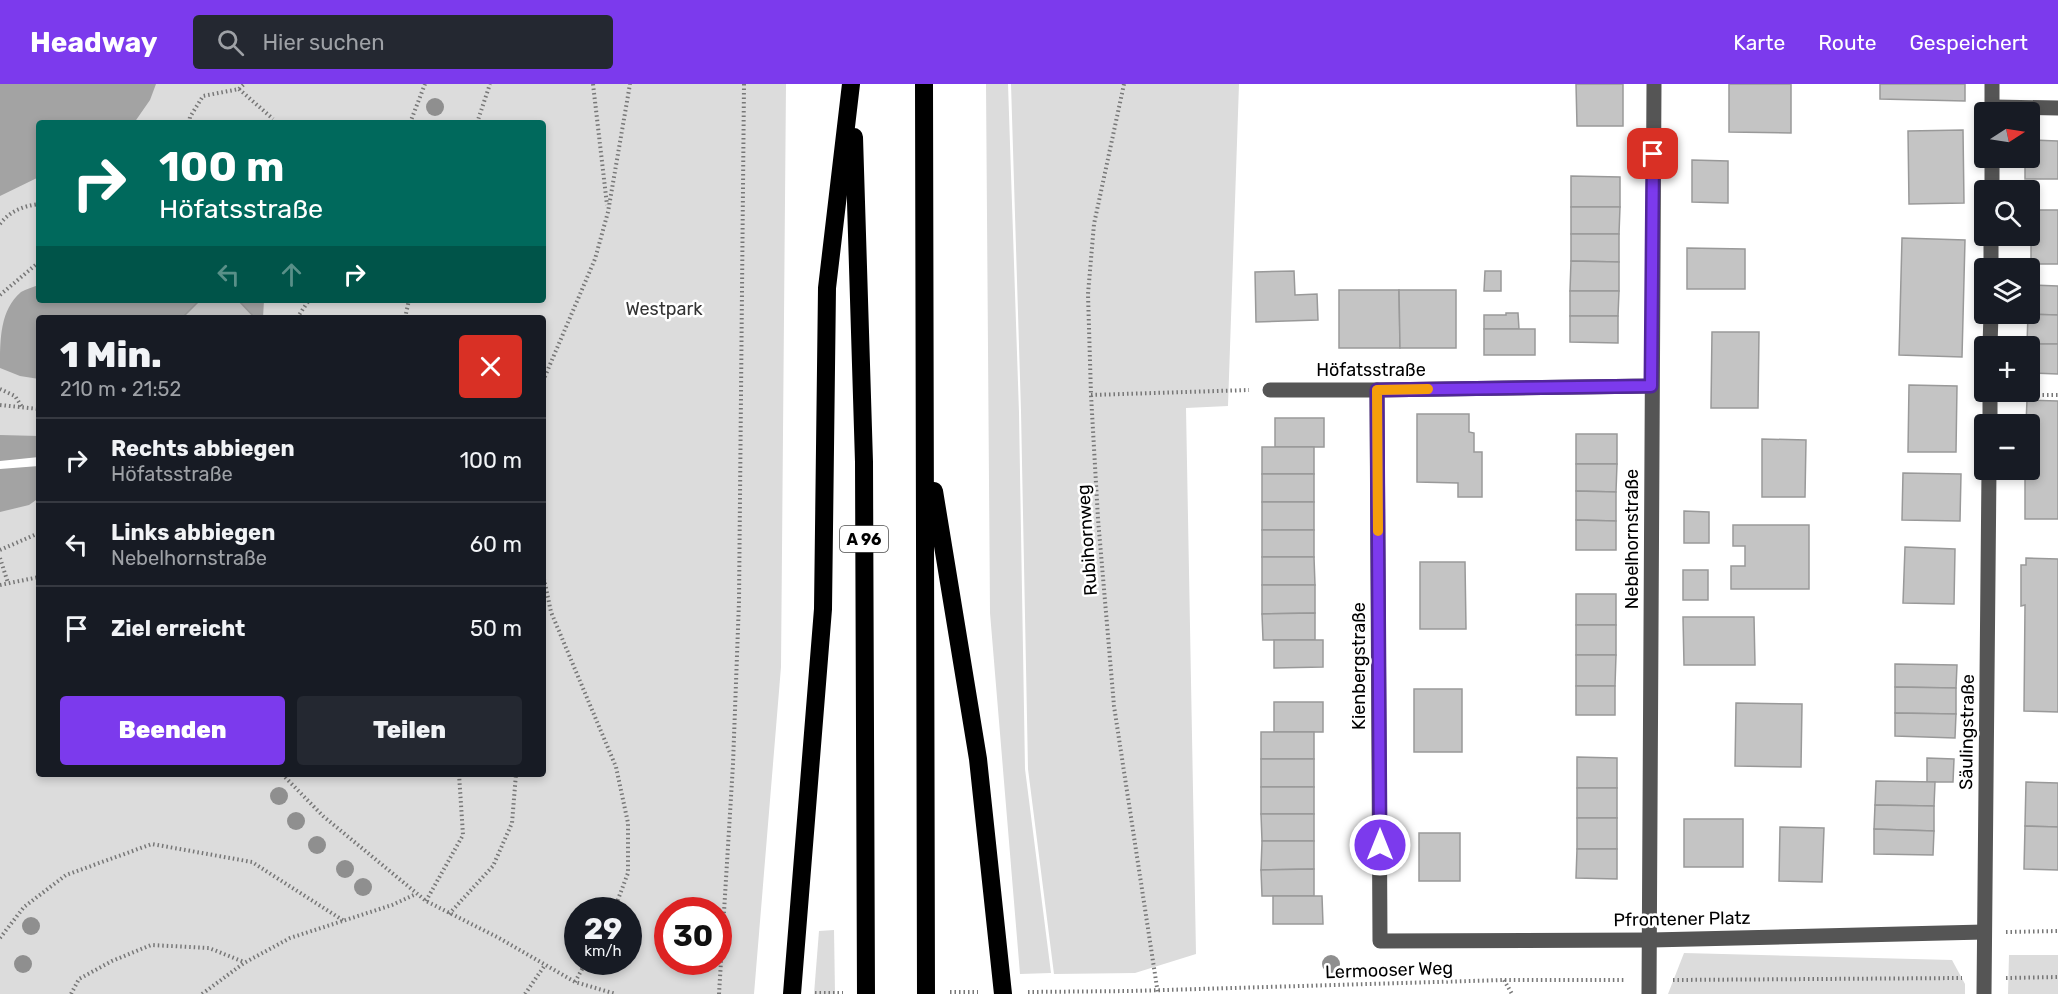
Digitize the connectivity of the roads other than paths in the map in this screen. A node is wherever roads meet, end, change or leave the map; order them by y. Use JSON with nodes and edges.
{"nodes":[{"id":1,"x":851,"y":84,"type":"edge"},
{"id":2,"x":924,"y":84,"type":"edge"},
{"id":3,"x":1654,"y":84,"type":"edge"},
{"id":4,"x":1992,"y":84,"type":"edge"},
{"id":5,"x":1993,"y":102,"type":"edge"},
{"id":6,"x":2058,"y":108,"type":"edge"},
{"id":7,"x":2040,"y":109,"type":"edge"},
{"id":8,"x":1651,"y":386,"type":"junction"},
{"id":9,"x":1270,"y":390,"type":"road end"},
{"id":10,"x":1377,"y":390,"type":"junction"},
{"id":11,"x":925,"y":435,"type":"junction"},
{"id":12,"x":1989,"y":480,"type":"edge"},
{"id":13,"x":1984,"y":932,"type":"junction"},
{"id":14,"x":1651,"y":940,"type":"junction"},
{"id":15,"x":1380,"y":941,"type":"joint"},
{"id":16,"x":1649,"y":987,"type":"edge"},
{"id":17,"x":792,"y":994,"type":"edge"},
{"id":18,"x":866,"y":994,"type":"edge"},
{"id":19,"x":926,"y":994,"type":"edge"},
{"id":20,"x":1003,"y":994,"type":"edge"},
{"id":21,"x":1984,"y":994,"type":"edge"}],
"edges":[{"from":1,"to":17,"type":"highway"},
{"from":1,"to":18,"type":"highway","number":"A 96"},
{"from":2,"to":11,"type":"highway"},
{"from":3,"to":8,"type":"street","name":"Nebelhornstraße"},
{"from":4,"to":5,"type":"street"},
{"from":6,"to":7,"type":"street"},
{"from":8,"to":10,"type":"street","name":"Höfatsstraße"},
{"from":8,"to":14,"type":"street","name":"Nebelhornstraße"},
{"from":9,"to":10,"type":"street","name":"Höfatsstraße"},
{"from":10,"to":15,"type":"street","name":"Kienbergstraße"},
{"from":11,"to":19,"type":"highway"},
{"from":11,"to":20,"type":"highway"},
{"from":12,"to":13,"type":"street","name":"Säulingstraße"},
{"from":13,"to":14,"type":"street","name":"Pfrontener Platz"},
{"from":13,"to":21,"type":"street","name":"Säulingstraße"},
{"from":14,"to":15,"type":"street","name":"Pfrontener Platz"},
{"from":14,"to":16,"type":"street","name":"Nebelhornstraße"}]}
